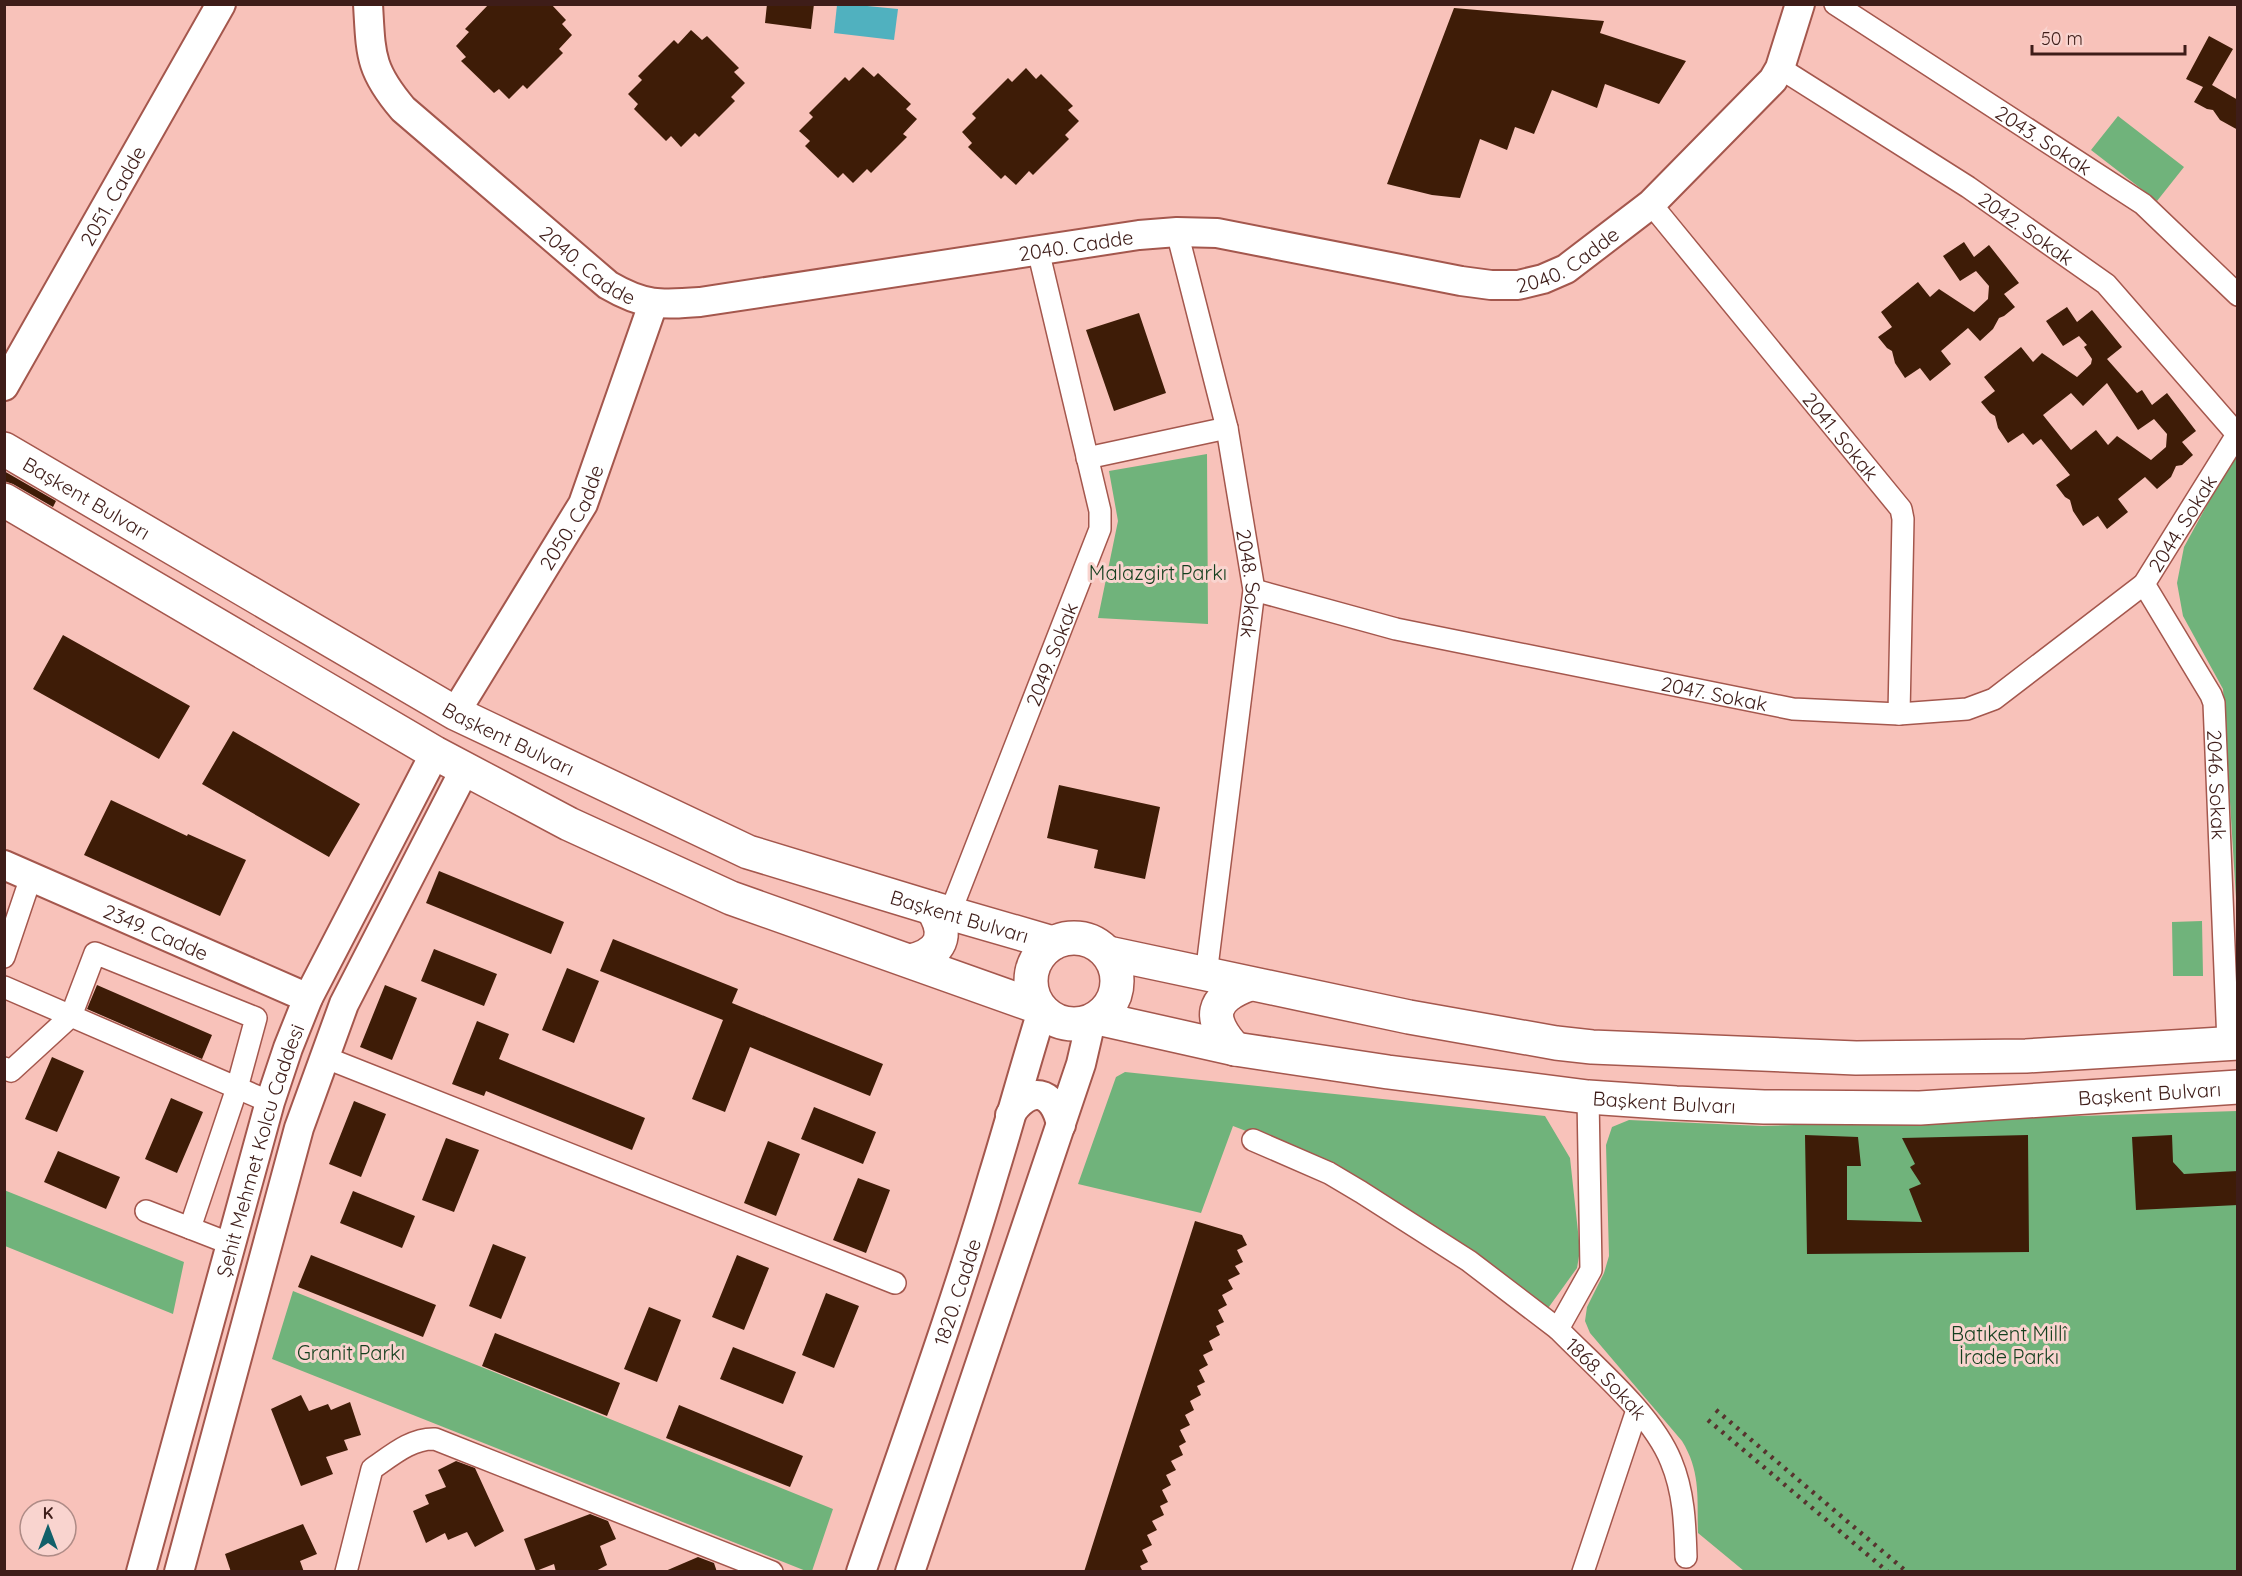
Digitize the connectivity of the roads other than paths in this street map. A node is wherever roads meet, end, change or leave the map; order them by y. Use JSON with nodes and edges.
{"nodes":[{"id":1,"x":221,"y":4,"type":"edge"},
{"id":2,"x":368,"y":4,"type":"edge"},
{"id":3,"x":1800,"y":4,"type":"edge"},
{"id":4,"x":1835,"y":4,"type":"edge"},
{"id":5,"x":1779,"y":68,"type":"junction"},
{"id":6,"x":1651,"y":204,"type":"junction"},
{"id":7,"x":1177,"y":232,"type":"junction"},
{"id":8,"x":1038,"y":250,"type":"junction"},
{"id":9,"x":2238,"y":295,"type":"edge"},
{"id":10,"x":653,"y":304,"type":"junction"},
{"id":11,"x":4,"y":386,"type":"edge"},
{"id":12,"x":1227,"y":428,"type":"junction"},
{"id":13,"x":2237,"y":433,"type":"edge"},
{"id":14,"x":4,"y":449,"type":"edge"},
{"id":15,"x":1087,"y":458,"type":"junction"},
{"id":16,"x":4,"y":500,"type":"edge"},
{"id":17,"x":2144,"y":584,"type":"junction"},
{"id":18,"x":1254,"y":590,"type":"junction"},
{"id":19,"x":455,"y":713,"type":"junction"},
{"id":20,"x":1899,"y":714,"type":"junction"},
{"id":21,"x":435,"y":753,"type":"junction"},
{"id":22,"x":465,"y":769,"type":"junction"},
{"id":23,"x":4,"y":865,"type":"edge"},
{"id":24,"x":31,"y":877,"type":"junction"},
{"id":25,"x":941,"y":911,"type":"junction"},
{"id":26,"x":1053,"y":943,"type":"junction"},
{"id":27,"x":1108,"y":953,"type":"junction"},
{"id":28,"x":4,"y":957,"type":"edge"},
{"id":29,"x":910,"y":962,"type":"junction"},
{"id":30,"x":1206,"y":975,"type":"junction"},
{"id":31,"x":1250,"y":984,"type":"junction"},
{"id":32,"x":4,"y":987,"type":"edge"},
{"id":33,"x":308,"y":998,"type":"junction"},
{"id":34,"x":1040,"y":1009,"type":"junction"},
{"id":35,"x":71,"y":1016,"type":"junction"},
{"id":36,"x":1094,"y":1020,"type":"junction"},
{"id":37,"x":2233,"y":1043,"type":"edge"},
{"id":38,"x":1235,"y":1049,"type":"junction"},
{"id":39,"x":324,"y":1057,"type":"junction"},
{"id":40,"x":4,"y":1068,"type":"edge"},
{"id":41,"x":237,"y":1088,"type":"junction"},
{"id":42,"x":2238,"y":1088,"type":"edge"},
{"id":43,"x":1588,"y":1097,"type":"junction"},
{"id":44,"x":270,"y":1102,"type":"junction"},
{"id":45,"x":1010,"y":1115,"type":"junction"},
{"id":46,"x":1061,"y":1125,"type":"junction"},
{"id":47,"x":1253,"y":1140,"type":"dead end"},
{"id":48,"x":146,"y":1211,"type":"dead end"},
{"id":49,"x":190,"y":1228,"type":"junction"},
{"id":50,"x":231,"y":1244,"type":"junction"},
{"id":51,"x":895,"y":1283,"type":"dead end"},
{"id":52,"x":1558,"y":1329,"type":"junction"},
{"id":53,"x":1637,"y":1410,"type":"junction"},
{"id":54,"x":1686,"y":1557,"type":"dead end"},
{"id":55,"x":141,"y":1572,"type":"edge"},
{"id":56,"x":179,"y":1572,"type":"edge"},
{"id":57,"x":346,"y":1572,"type":"edge"},
{"id":58,"x":772,"y":1572,"type":"edge"},
{"id":59,"x":861,"y":1572,"type":"edge"},
{"id":60,"x":910,"y":1572,"type":"edge"},
{"id":61,"x":1583,"y":1572,"type":"edge"}],
"edges":[{"from":1,"to":11,"type":"street","name":"2051. Cadde"},
{"from":2,"to":10,"type":"street","name":"2040. Cadde"},
{"from":3,"to":5,"type":"street","name":"2040. Cadde"},
{"from":4,"to":9,"type":"street","name":"2043. Sokak"},
{"from":5,"to":6,"type":"street","name":"2040. Cadde"},
{"from":5,"to":13,"type":"street","name":"2042. Sokak"},
{"from":6,"to":7,"type":"street","name":"2040. Cadde"},
{"from":6,"to":20,"type":"street","name":"2041. Sokak"},
{"from":7,"to":8,"type":"street","name":"2040. Cadde"},
{"from":7,"to":12,"type":"street","name":"2048. Sokak"},
{"from":8,"to":10,"type":"street","name":"2040. Cadde"},
{"from":8,"to":15,"type":"street","name":"2049. Sokak"},
{"from":10,"to":19,"type":"street","name":"2050. Cadde"},
{"from":12,"to":15,"type":"street"},
{"from":12,"to":18,"type":"street","name":"2048. Sokak"},
{"from":13,"to":17,"type":"street","name":"2044. Sokak"},
{"from":14,"to":19,"type":"main road","name":"Başkent Bulvarı"},
{"from":15,"to":25,"type":"street","name":"2049. Sokak"},
{"from":16,"to":21,"type":"main road"},
{"from":17,"to":20,"type":"street","name":"2047. Sokak"},
{"from":17,"to":37,"type":"street","name":"2046. Sokak"},
{"from":18,"to":20,"type":"street","name":"2047. Sokak"},
{"from":18,"to":30,"type":"street","name":"2048. Sokak"},
{"from":19,"to":25,"type":"main road","name":"Başkent Bulvarı"},
{"from":21,"to":22,"type":"main road"},
{"from":21,"to":33,"type":"street","name":"Şehit Mehmet Kolcu Caddesi"},
{"from":22,"to":29,"type":"main road"},
{"from":22,"to":39,"type":"street","name":"Şehit Mehmet Kolcu Caddesi"},
{"from":23,"to":24,"type":"street","name":"2349. Cadde"},
{"from":24,"to":28,"type":"street"},
{"from":24,"to":33,"type":"street","name":"2349. Cadde"},
{"from":25,"to":26,"type":"main road","name":"Başkent Bulvarı"},
{"from":25,"to":29,"type":"main road"},
{"from":26,"to":27,"type":"main road"},
{"from":26,"to":34,"type":"main road"},
{"from":27,"to":30,"type":"main road"},
{"from":27,"to":36,"type":"main road"},
{"from":29,"to":34,"type":"main road"},
{"from":30,"to":31,"type":"main road"},
{"from":31,"to":37,"type":"main road"},
{"from":31,"to":38,"type":"main road"},
{"from":32,"to":35,"type":"street"},
{"from":33,"to":44,"type":"street","name":"Şehit Mehmet Kolcu Caddesi"},
{"from":34,"to":36,"type":"main road"},
{"from":34,"to":45,"type":"street","name":"1820. Cadde"},
{"from":35,"to":40,"type":"street"},
{"from":35,"to":41,"type":"street"},
{"from":35,"to":41,"type":"street"},
{"from":36,"to":38,"type":"main road","name":"Başkent Bulvarı"},
{"from":36,"to":46,"type":"street"},
{"from":38,"to":43,"type":"main road","name":"Başkent Bulvarı"},
{"from":39,"to":51,"type":"street"},
{"from":39,"to":56,"type":"street","name":"Şehit Mehmet Kolcu Caddesi"},
{"from":41,"to":44,"type":"street"},
{"from":41,"to":49,"type":"street"},
{"from":42,"to":43,"type":"main road","name":"Başkent Bulvarı"},
{"from":43,"to":52,"type":"street","name":"1868. Sokak"},
{"from":44,"to":50,"type":"street","name":"Şehit Mehmet Kolcu Caddesi"},
{"from":45,"to":46,"type":"street"},
{"from":45,"to":59,"type":"street","name":"1820. Cadde"},
{"from":46,"to":60,"type":"street"},
{"from":47,"to":52,"type":"street"},
{"from":48,"to":49,"type":"street"},
{"from":49,"to":50,"type":"street"},
{"from":50,"to":55,"type":"street","name":"Şehit Mehmet Kolcu Caddesi"},
{"from":52,"to":53,"type":"street","name":"1868. Sokak"},
{"from":53,"to":54,"type":"street","name":"1868. Sokak"},
{"from":53,"to":61,"type":"street"},
{"from":57,"to":58,"type":"street"}]}
